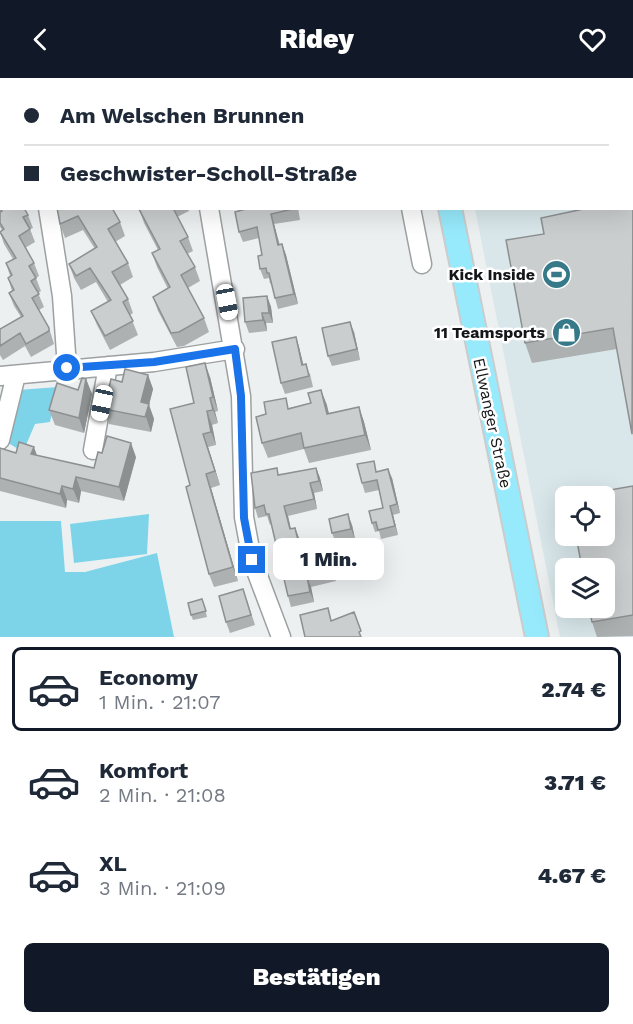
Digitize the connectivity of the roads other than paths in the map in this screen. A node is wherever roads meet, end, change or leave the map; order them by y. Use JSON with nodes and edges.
{"nodes":[{"id":1,"x":48,"y":210,"type":"edge"},
{"id":2,"x":209,"y":210,"type":"edge"},
{"id":3,"x":411,"y":210,"type":"edge"},
{"id":4,"x":450,"y":210,"type":"edge"},
{"id":5,"x":422,"y":264,"type":"dead end"},
{"id":6,"x":235,"y":349,"type":"junction"},
{"id":7,"x":108,"y":366,"type":"junction"},
{"id":8,"x":67,"y":368,"type":"junction"},
{"id":9,"x":8,"y":375,"type":"edge"},
{"id":10,"x":0,"y":440,"type":"edge"},
{"id":11,"x":93,"y":450,"type":"dead end"},
{"id":12,"x":281,"y":637,"type":"edge"},
{"id":13,"x":537,"y":637,"type":"edge"}],
"edges":[{"from":1,"to":8,"type":"street"},
{"from":2,"to":6,"type":"street"},
{"from":3,"to":5,"type":"street"},
{"from":4,"to":13,"type":"main road","name":"Ellwanger Straße"},
{"from":6,"to":7,"type":"street"},
{"from":6,"to":12,"type":"street"},
{"from":7,"to":8,"type":"street"},
{"from":7,"to":11,"type":"street"},
{"from":8,"to":9,"type":"street"},
{"from":9,"to":10,"type":"street"}]}
